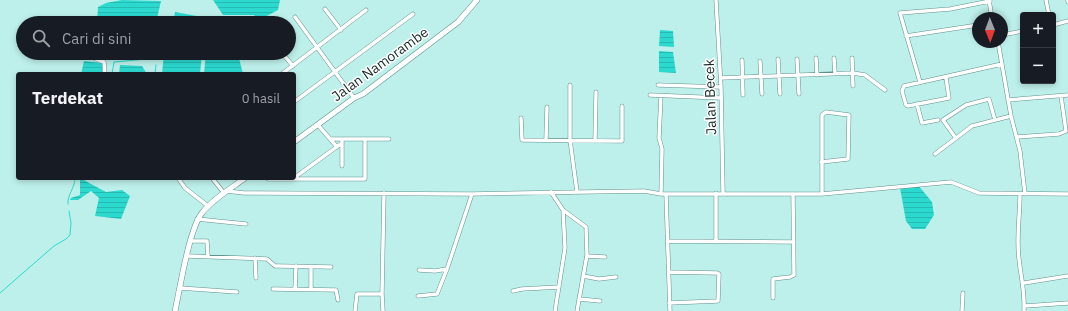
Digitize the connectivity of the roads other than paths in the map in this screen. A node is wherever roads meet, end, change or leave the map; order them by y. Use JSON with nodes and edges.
{"nodes":[{"id":1,"x":477,"y":0,"type":"edge"},
{"id":2,"x":716,"y":0,"type":"edge"},
{"id":3,"x":1046,"y":0,"type":"edge"},
{"id":4,"x":990,"y":1,"type":"edge"},
{"id":5,"x":325,"y":9,"type":"dead end"},
{"id":6,"x":366,"y":10,"type":"dead end"},
{"id":7,"x":991,"y":12,"type":"edge"},
{"id":8,"x":1048,"y":12,"type":"edge"},
{"id":9,"x":413,"y":14,"type":"dead end"},
{"id":10,"x":296,"y":18,"type":"edge"},
{"id":11,"x":1068,"y":21,"type":"edge"},
{"id":12,"x":1056,"y":24,"type":"edge"},
{"id":13,"x":972,"y":26,"type":"edge"},
{"id":14,"x":341,"y":30,"type":"junction"},
{"id":15,"x":1020,"y":32,"type":"edge"},
{"id":16,"x":1008,"y":34,"type":"edge"},
{"id":17,"x":906,"y":36,"type":"junction"},
{"id":18,"x":318,"y":48,"type":"junction"},
{"id":19,"x":999,"y":48,"type":"edge"},
{"id":20,"x":816,"y":58,"type":"dead end"},
{"id":21,"x":834,"y":58,"type":"dead end"},
{"id":22,"x":852,"y":58,"type":"dead end"},
{"id":23,"x":778,"y":59,"type":"dead end"},
{"id":24,"x":797,"y":59,"type":"dead end"},
{"id":25,"x":99,"y":60,"type":"edge"},
{"id":26,"x":287,"y":60,"type":"edge"},
{"id":27,"x":742,"y":60,"type":"dead end"},
{"id":28,"x":760,"y":61,"type":"dead end"},
{"id":29,"x":1002,"y":64,"type":"junction"},
{"id":30,"x":292,"y":66,"type":"junction"},
{"id":31,"x":335,"y":71,"type":"junction"},
{"id":32,"x":105,"y":72,"type":"edge"},
{"id":33,"x":284,"y":72,"type":"edge"},
{"id":34,"x":835,"y":74,"type":"junction"},
{"id":35,"x":852,"y":74,"type":"junction"},
{"id":36,"x":816,"y":75,"type":"junction"},
{"id":37,"x":798,"y":76,"type":"junction"},
{"id":38,"x":779,"y":77,"type":"junction"},
{"id":39,"x":721,"y":78,"type":"junction"},
{"id":40,"x":742,"y":78,"type":"junction"},
{"id":41,"x":761,"y":78,"type":"junction"},
{"id":42,"x":946,"y":78,"type":"junction"},
{"id":43,"x":920,"y":82,"type":"junction"},
{"id":44,"x":570,"y":85,"type":"dead end"},
{"id":45,"x":658,"y":85,"type":"dead end"},
{"id":46,"x":853,"y":86,"type":"dead end"},
{"id":47,"x":721,"y":87,"type":"junction"},
{"id":48,"x":885,"y":90,"type":"dead end"},
{"id":49,"x":596,"y":92,"type":"dead end"},
{"id":50,"x":762,"y":94,"type":"dead end"},
{"id":51,"x":780,"y":94,"type":"dead end"},
{"id":52,"x":799,"y":94,"type":"dead end"},
{"id":53,"x":650,"y":95,"type":"dead end"},
{"id":54,"x":743,"y":95,"type":"dead end"},
{"id":55,"x":1068,"y":95,"type":"edge"},
{"id":56,"x":661,"y":96,"type":"junction"},
{"id":57,"x":1061,"y":96,"type":"junction"},
{"id":58,"x":354,"y":98,"type":"junction"},
{"id":59,"x":721,"y":98,"type":"junction"},
{"id":60,"x":296,"y":100,"type":"edge"},
{"id":61,"x":1008,"y":100,"type":"junction"},
{"id":62,"x":917,"y":104,"type":"junction"},
{"id":63,"x":622,"y":106,"type":"dead end"},
{"id":64,"x":547,"y":107,"type":"dead end"},
{"id":65,"x":1011,"y":116,"type":"junction"},
{"id":66,"x":521,"y":118,"type":"dead end"},
{"id":67,"x":938,"y":120,"type":"dead end"},
{"id":68,"x":995,"y":120,"type":"junction"},
{"id":69,"x":318,"y":125,"type":"junction"},
{"id":70,"x":955,"y":137,"type":"junction"},
{"id":71,"x":1017,"y":137,"type":"junction"},
{"id":72,"x":331,"y":139,"type":"junction"},
{"id":73,"x":365,"y":139,"type":"junction"},
{"id":74,"x":389,"y":139,"type":"dead end"},
{"id":75,"x":546,"y":139,"type":"junction"},
{"id":76,"x":570,"y":140,"type":"junction"},
{"id":77,"x":296,"y":141,"type":"edge"},
{"id":78,"x":342,"y":141,"type":"junction"},
{"id":79,"x":595,"y":141,"type":"junction"},
{"id":80,"x":337,"y":147,"type":"junction"},
{"id":81,"x":935,"y":154,"type":"dead end"},
{"id":82,"x":821,"y":162,"type":"junction"},
{"id":83,"x":342,"y":166,"type":"dead end"},
{"id":84,"x":296,"y":176,"type":"edge"},
{"id":85,"x":296,"y":178,"type":"edge"},
{"id":86,"x":179,"y":180,"type":"edge"},
{"id":87,"x":214,"y":180,"type":"edge"},
{"id":88,"x":242,"y":180,"type":"edge"},
{"id":89,"x":226,"y":192,"type":"junction"},
{"id":90,"x":551,"y":192,"type":"junction"},
{"id":91,"x":577,"y":192,"type":"junction"},
{"id":92,"x":384,"y":193,"type":"junction"},
{"id":93,"x":723,"y":193,"type":"junction"},
{"id":94,"x":472,"y":194,"type":"junction"},
{"id":95,"x":663,"y":194,"type":"junction"},
{"id":96,"x":716,"y":194,"type":"junction"},
{"id":97,"x":822,"y":194,"type":"junction"},
{"id":98,"x":1020,"y":194,"type":"junction"},
{"id":99,"x":1025,"y":194,"type":"junction"},
{"id":100,"x":1068,"y":194,"type":"edge"},
{"id":101,"x":793,"y":195,"type":"junction"},
{"id":102,"x":208,"y":206,"type":"junction"},
{"id":103,"x":563,"y":210,"type":"junction"},
{"id":104,"x":197,"y":220,"type":"junction"},
{"id":105,"x":246,"y":224,"type":"dead end"},
{"id":106,"x":190,"y":241,"type":"junction"},
{"id":107,"x":668,"y":241,"type":"junction"},
{"id":108,"x":716,"y":242,"type":"junction"},
{"id":109,"x":794,"y":242,"type":"junction"},
{"id":110,"x":188,"y":256,"type":"junction"},
{"id":111,"x":208,"y":256,"type":"junction"},
{"id":112,"x":587,"y":256,"type":"junction"},
{"id":113,"x":605,"y":257,"type":"dead end"},
{"id":114,"x":255,"y":258,"type":"junction"},
{"id":115,"x":296,"y":266,"type":"junction"},
{"id":116,"x":312,"y":267,"type":"junction"},
{"id":117,"x":331,"y":267,"type":"dead end"},
{"id":118,"x":447,"y":269,"type":"junction"},
{"id":119,"x":419,"y":270,"type":"dead end"},
{"id":120,"x":669,"y":272,"type":"junction"},
{"id":121,"x":584,"y":276,"type":"junction"},
{"id":122,"x":1068,"y":276,"type":"edge"},
{"id":123,"x":616,"y":277,"type":"dead end"},
{"id":124,"x":256,"y":278,"type":"dead end"},
{"id":125,"x":1024,"y":283,"type":"junction"},
{"id":126,"x":559,"y":287,"type":"junction"},
{"id":127,"x":180,"y":288,"type":"junction"},
{"id":128,"x":274,"y":289,"type":"dead end"},
{"id":129,"x":295,"y":289,"type":"junction"},
{"id":130,"x":311,"y":289,"type":"junction"},
{"id":131,"x":513,"y":291,"type":"dead end"},
{"id":132,"x":238,"y":292,"type":"dead end"},
{"id":133,"x":963,"y":293,"type":"dead end"},
{"id":134,"x":382,"y":294,"type":"junction"},
{"id":135,"x":418,"y":296,"type":"dead end"},
{"id":136,"x":773,"y":298,"type":"dead end"},
{"id":137,"x":579,"y":299,"type":"junction"},
{"id":138,"x":338,"y":300,"type":"dead end"},
{"id":139,"x":600,"y":301,"type":"dead end"},
{"id":140,"x":669,"y":303,"type":"junction"},
{"id":141,"x":1068,"y":303,"type":"edge"},
{"id":142,"x":1025,"y":306,"type":"junction"},
{"id":143,"x":175,"y":311,"type":"edge"},
{"id":144,"x":355,"y":311,"type":"edge"},
{"id":145,"x":383,"y":311,"type":"edge"},
{"id":146,"x":555,"y":311,"type":"edge"},
{"id":147,"x":577,"y":311,"type":"edge"},
{"id":148,"x":670,"y":311,"type":"edge"},
{"id":149,"x":962,"y":311,"type":"edge"},
{"id":150,"x":1024,"y":311,"type":"edge"}],
"edges":[{"from":1,"to":58,"type":"main road","name":"Jalan Namorambe"},
{"from":2,"to":39,"type":"street","name":"Jalan Becek"},
{"from":3,"to":8,"type":"street"},
{"from":4,"to":7,"type":"street"},
{"from":4,"to":17,"type":"street"},
{"from":5,"to":14,"type":"street"},
{"from":6,"to":14,"type":"street"},
{"from":9,"to":31,"type":"street"},
{"from":10,"to":18,"type":"street"},
{"from":11,"to":12,"type":"street"},
{"from":13,"to":17,"type":"street"},
{"from":14,"to":18,"type":"street"},
{"from":15,"to":16,"type":"street"},
{"from":17,"to":43,"type":"street"},
{"from":18,"to":30,"type":"street"},
{"from":18,"to":31,"type":"street"},
{"from":19,"to":29,"type":"street"},
{"from":20,"to":36,"type":"street"},
{"from":21,"to":34,"type":"street"},
{"from":22,"to":35,"type":"street"},
{"from":23,"to":38,"type":"street"},
{"from":24,"to":37,"type":"street"},
{"from":25,"to":32,"type":"street"},
{"from":26,"to":30,"type":"street"},
{"from":27,"to":40,"type":"street"},
{"from":28,"to":41,"type":"street"},
{"from":29,"to":42,"type":"street"},
{"from":29,"to":61,"type":"street"},
{"from":30,"to":33,"type":"street"},
{"from":31,"to":58,"type":"street"},
{"from":31,"to":60,"type":"street"},
{"from":34,"to":35,"type":"street"},
{"from":34,"to":36,"type":"street"},
{"from":35,"to":46,"type":"street"},
{"from":35,"to":48,"type":"street"},
{"from":36,"to":37,"type":"street"},
{"from":37,"to":38,"type":"street"},
{"from":37,"to":52,"type":"street"},
{"from":38,"to":41,"type":"street"},
{"from":38,"to":51,"type":"street"},
{"from":39,"to":40,"type":"street"},
{"from":39,"to":47,"type":"street","name":"Jalan Becek"},
{"from":40,"to":41,"type":"street"},
{"from":40,"to":54,"type":"street"},
{"from":41,"to":50,"type":"street"},
{"from":42,"to":43,"type":"street"},
{"from":42,"to":62,"type":"street"},
{"from":43,"to":62,"type":"street"},
{"from":44,"to":76,"type":"street"},
{"from":45,"to":47,"type":"street"},
{"from":47,"to":59,"type":"street","name":"Jalan Becek"},
{"from":49,"to":79,"type":"street"},
{"from":53,"to":56,"type":"street"},
{"from":55,"to":57,"type":"street"},
{"from":56,"to":59,"type":"street"},
{"from":56,"to":95,"type":"street"},
{"from":57,"to":61,"type":"street"},
{"from":57,"to":71,"type":"street"},
{"from":58,"to":69,"type":"main road","name":"Jalan Namorambe"},
{"from":59,"to":93,"type":"street","name":"Jalan Becek"},
{"from":61,"to":65,"type":"street"},
{"from":62,"to":67,"type":"street"},
{"from":63,"to":79,"type":"street"},
{"from":64,"to":75,"type":"street"},
{"from":65,"to":68,"type":"street"},
{"from":65,"to":71,"type":"street"},
{"from":66,"to":75,"type":"street"},
{"from":68,"to":70,"type":"street"},
{"from":68,"to":70,"type":"street"},
{"from":69,"to":72,"type":"street"},
{"from":69,"to":77,"type":"main road","name":"Jalan Namorambe"},
{"from":70,"to":81,"type":"street"},
{"from":71,"to":99,"type":"street"},
{"from":72,"to":78,"type":"street"},
{"from":72,"to":80,"type":"street"},
{"from":73,"to":74,"type":"street"},
{"from":73,"to":78,"type":"street"},
{"from":73,"to":85,"type":"street"},
{"from":75,"to":76,"type":"street"},
{"from":76,"to":79,"type":"street"},
{"from":76,"to":91,"type":"street"},
{"from":78,"to":80,"type":"street"},
{"from":78,"to":83,"type":"street"},
{"from":80,"to":84,"type":"street"},
{"from":82,"to":82,"type":"street"},
{"from":82,"to":97,"type":"street"},
{"from":86,"to":102,"type":"street"},
{"from":87,"to":89,"type":"street"},
{"from":88,"to":89,"type":"main road"},
{"from":89,"to":92,"type":"street"},
{"from":89,"to":102,"type":"main road"},
{"from":90,"to":91,"type":"street"},
{"from":90,"to":94,"type":"street"},
{"from":90,"to":103,"type":"street"},
{"from":91,"to":95,"type":"street"},
{"from":92,"to":94,"type":"street"},
{"from":92,"to":134,"type":"street"},
{"from":93,"to":96,"type":"street"},
{"from":93,"to":101,"type":"street"},
{"from":94,"to":118,"type":"street"},
{"from":95,"to":96,"type":"street"},
{"from":95,"to":107,"type":"street"},
{"from":96,"to":108,"type":"street"},
{"from":97,"to":98,"type":"street"},
{"from":97,"to":101,"type":"street"},
{"from":98,"to":99,"type":"street"},
{"from":98,"to":125,"type":"street"},
{"from":99,"to":100,"type":"street"},
{"from":101,"to":109,"type":"street"},
{"from":102,"to":104,"type":"main road"},
{"from":103,"to":112,"type":"street"},
{"from":103,"to":126,"type":"street"},
{"from":104,"to":105,"type":"street"},
{"from":104,"to":106,"type":"main road"},
{"from":106,"to":110,"type":"main road"},
{"from":106,"to":111,"type":"street"},
{"from":107,"to":108,"type":"street"},
{"from":107,"to":120,"type":"street"},
{"from":108,"to":109,"type":"street"},
{"from":109,"to":136,"type":"street"},
{"from":110,"to":111,"type":"street"},
{"from":110,"to":127,"type":"main road"},
{"from":111,"to":114,"type":"street"},
{"from":112,"to":113,"type":"street"},
{"from":112,"to":121,"type":"street"},
{"from":114,"to":115,"type":"street"},
{"from":114,"to":124,"type":"street"},
{"from":115,"to":116,"type":"street"},
{"from":115,"to":129,"type":"street"},
{"from":116,"to":117,"type":"street"},
{"from":116,"to":130,"type":"street"},
{"from":118,"to":119,"type":"street"},
{"from":118,"to":135,"type":"street"},
{"from":120,"to":140,"type":"street"},
{"from":120,"to":140,"type":"street"},
{"from":121,"to":123,"type":"street"},
{"from":121,"to":137,"type":"street"},
{"from":122,"to":125,"type":"street"},
{"from":125,"to":142,"type":"street"},
{"from":126,"to":131,"type":"street"},
{"from":126,"to":146,"type":"street"},
{"from":127,"to":132,"type":"street"},
{"from":127,"to":143,"type":"main road"},
{"from":128,"to":129,"type":"street"},
{"from":129,"to":130,"type":"street"},
{"from":130,"to":138,"type":"street"},
{"from":133,"to":149,"type":"street"},
{"from":134,"to":144,"type":"street"},
{"from":134,"to":145,"type":"street"},
{"from":137,"to":139,"type":"street"},
{"from":137,"to":147,"type":"street"},
{"from":140,"to":148,"type":"street"},
{"from":141,"to":142,"type":"street"},
{"from":142,"to":150,"type":"street"}]}
